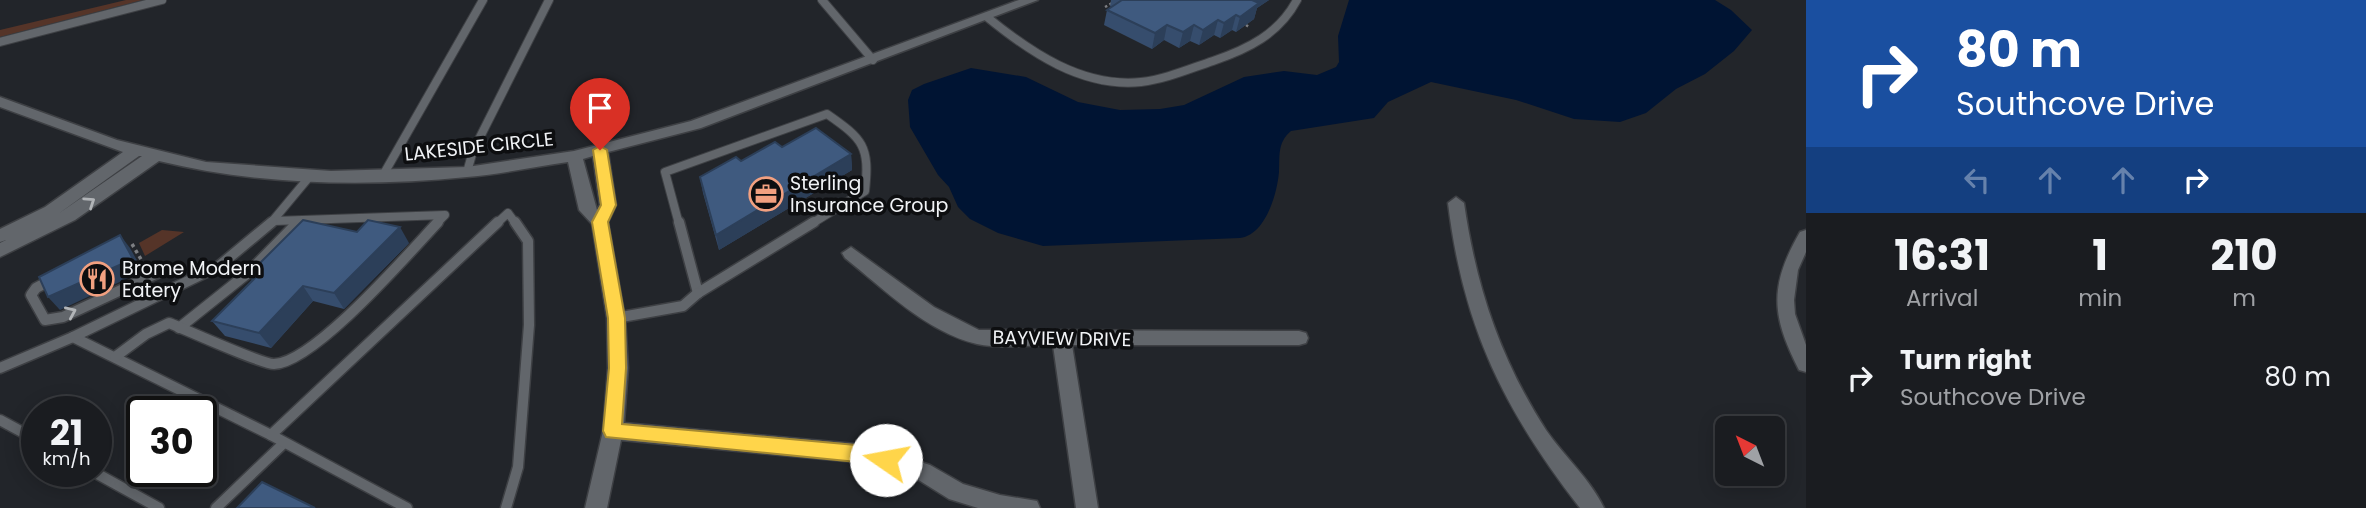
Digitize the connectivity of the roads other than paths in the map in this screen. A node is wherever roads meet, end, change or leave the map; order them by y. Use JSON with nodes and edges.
{"nodes":[{"id":1,"x":162,"y":0,"type":"edge"},
{"id":2,"x":483,"y":0,"type":"edge"},
{"id":3,"x":548,"y":0,"type":"edge"},
{"id":4,"x":822,"y":0,"type":"edge"},
{"id":5,"x":1031,"y":0,"type":"edge"},
{"id":6,"x":1297,"y":0,"type":"edge"},
{"id":7,"x":987,"y":17,"type":"junction"},
{"id":8,"x":0,"y":42,"type":"edge"},
{"id":9,"x":873,"y":60,"type":"junction"},
{"id":10,"x":0,"y":102,"type":"edge"},
{"id":11,"x":600,"y":150,"type":"junction"},
{"id":12,"x":135,"y":151,"type":"junction"},
{"id":13,"x":154,"y":156,"type":"junction"},
{"id":14,"x":574,"y":156,"type":"junction"},
{"id":15,"x":467,"y":172,"type":"junction"},
{"id":16,"x":310,"y":176,"type":"junction"},
{"id":17,"x":382,"y":177,"type":"junction"},
{"id":18,"x":1456,"y":203,"type":"dead end"},
{"id":19,"x":274,"y":220,"type":"junction"},
{"id":20,"x":298,"y":222,"type":"junction"},
{"id":21,"x":600,"y":222,"type":"junction"},
{"id":22,"x":0,"y":236,"type":"edge"},
{"id":23,"x":1806,"y":236,"type":"edge"},
{"id":24,"x":0,"y":251,"type":"edge"},
{"id":25,"x":851,"y":253,"type":"dead end"},
{"id":26,"x":164,"y":270,"type":"dead end"},
{"id":27,"x":67,"y":272,"type":"edge"},
{"id":28,"x":698,"y":293,"type":"junction"},
{"id":29,"x":616,"y":318,"type":"junction"},
{"id":30,"x":179,"y":328,"type":"junction"},
{"id":31,"x":74,"y":337,"type":"junction"},
{"id":32,"x":1299,"y":338,"type":"dead end"},
{"id":33,"x":1062,"y":339,"type":"junction"},
{"id":34,"x":115,"y":357,"type":"junction"},
{"id":35,"x":1806,"y":364,"type":"edge"},
{"id":36,"x":0,"y":368,"type":"edge"},
{"id":37,"x":0,"y":420,"type":"edge"},
{"id":38,"x":21,"y":431,"type":"edge"},
{"id":39,"x":613,"y":431,"type":"junction"},
{"id":40,"x":271,"y":435,"type":"junction"},
{"id":41,"x":284,"y":443,"type":"junction"},
{"id":42,"x":112,"y":482,"type":"edge"},
{"id":43,"x":159,"y":508,"type":"edge"},
{"id":44,"x":216,"y":508,"type":"edge"},
{"id":45,"x":407,"y":508,"type":"edge"},
{"id":46,"x":506,"y":508,"type":"edge"},
{"id":47,"x":596,"y":508,"type":"edge"},
{"id":48,"x":1029,"y":508,"type":"edge"},
{"id":49,"x":1087,"y":508,"type":"edge"},
{"id":50,"x":1593,"y":508,"type":"edge"}],
"edges":[{"from":1,"to":8,"type":"lane"},
{"from":2,"to":17,"type":"lane"},
{"from":3,"to":15,"type":"lane"},
{"from":4,"to":9,"type":"lane"},
{"from":5,"to":7,"type":"street","name":"LAKESIDE CIRCLE"},
{"from":6,"to":7,"type":"lane"},
{"from":7,"to":9,"type":"street","name":"LAKESIDE CIRCLE"},
{"from":9,"to":11,"type":"street","name":"LAKESIDE CIRCLE"},
{"from":10,"to":12,"type":"street","name":"LAKESIDE CIRCLE"},
{"from":11,"to":14,"type":"street","name":"LAKESIDE CIRCLE"},
{"from":11,"to":21,"type":"street"},
{"from":12,"to":13,"type":"street","name":"LAKESIDE CIRCLE"},
{"from":12,"to":22,"type":"street"},
{"from":13,"to":16,"type":"street","name":"LAKESIDE CIRCLE"},
{"from":24,"to":13,"type":"street","one_way":true},
{"from":14,"to":15,"type":"street","name":"LAKESIDE CIRCLE"},
{"from":14,"to":21,"type":"street"},
{"from":15,"to":17,"type":"street","name":"LAKESIDE CIRCLE"},
{"from":16,"to":17,"type":"street","name":"LAKESIDE CIRCLE"},
{"from":16,"to":19,"type":"lane"},
{"from":18,"to":50,"type":"street"},
{"from":19,"to":20,"type":"lane"},
{"from":19,"to":31,"type":"lane"},
{"from":20,"to":30,"type":"lane"},
{"from":20,"to":30,"type":"lane"},
{"from":21,"to":29,"type":"street"},
{"from":23,"to":35,"type":"street"},
{"from":25,"to":33,"type":"street","name":"BAYVIEW DRIVE"},
{"from":27,"to":26,"type":"lane","one_way":true},
{"from":28,"to":28,"type":"lane"},
{"from":28,"to":29,"type":"lane"},
{"from":29,"to":39,"type":"street"},
{"from":30,"to":34,"type":"lane"},
{"from":31,"to":34,"type":"lane"},
{"from":31,"to":36,"type":"lane"},
{"from":32,"to":33,"type":"street","name":"BAYVIEW DRIVE"},
{"from":33,"to":49,"type":"street"},
{"from":34,"to":40,"type":"lane"},
{"from":37,"to":38,"type":"lane"},
{"from":39,"to":47,"type":"street"},
{"from":39,"to":48,"type":"street"},
{"from":40,"to":41,"type":"lane"},
{"from":40,"to":46,"type":"lane"},
{"from":41,"to":44,"type":"lane"},
{"from":41,"to":45,"type":"lane"},
{"from":42,"to":43,"type":"lane"}]}
